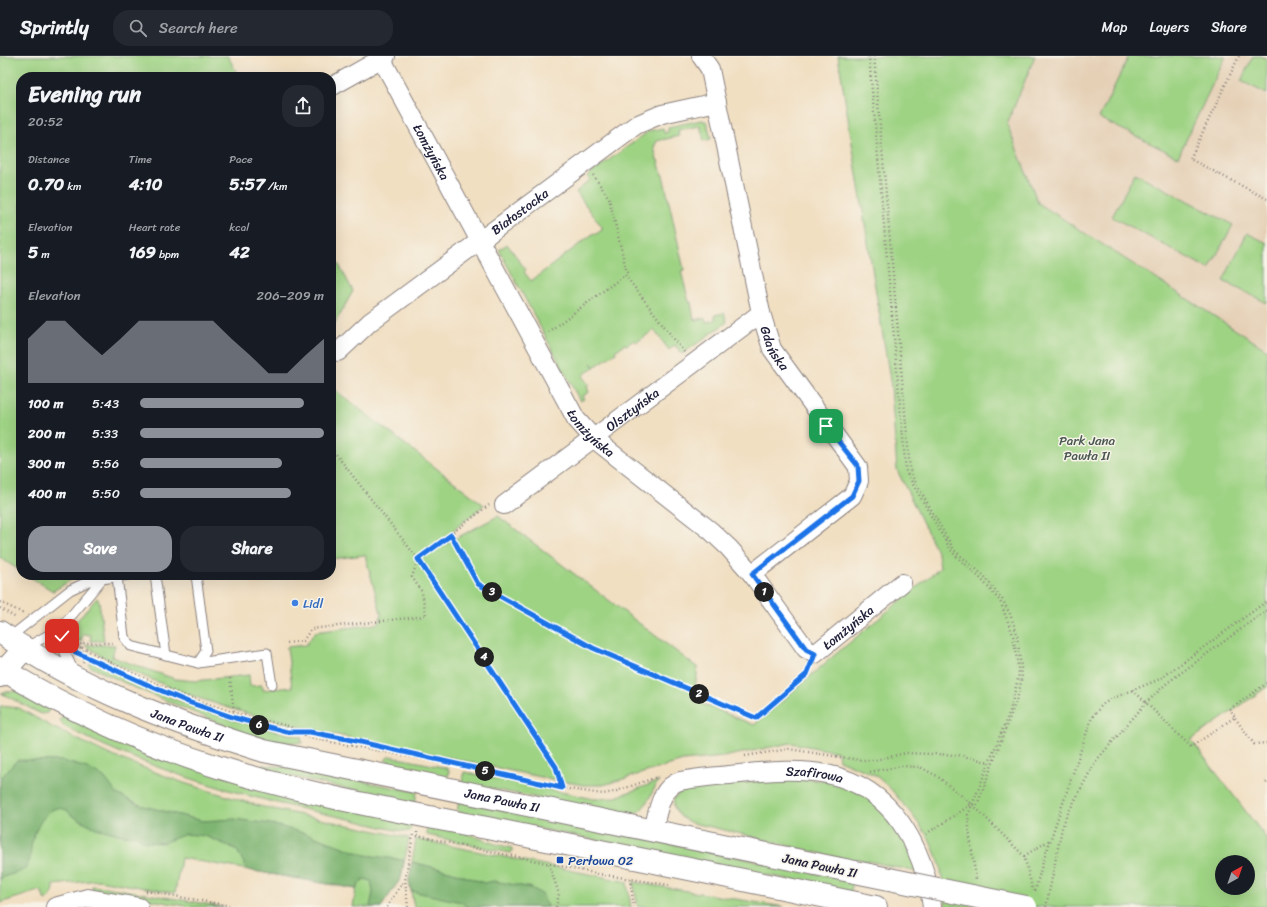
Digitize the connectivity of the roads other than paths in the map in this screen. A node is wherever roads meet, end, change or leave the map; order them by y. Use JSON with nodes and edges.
{"nodes":[{"id":1,"x":700,"y":56,"type":"edge"},
{"id":2,"x":383,"y":57,"type":"edge"},
{"id":3,"x":336,"y":84,"type":"edge"},
{"id":4,"x":717,"y":102,"type":"junction"},
{"id":5,"x":479,"y":240,"type":"junction"},
{"id":6,"x":761,"y":314,"type":"junction"},
{"id":7,"x":338,"y":352,"type":"dead end"},
{"id":8,"x":594,"y":439,"type":"junction"},
{"id":9,"x":497,"y":504,"type":"road end"},
{"id":10,"x":752,"y":574,"type":"junction"},
{"id":11,"x":94,"y":580,"type":"edge"},
{"id":12,"x":101,"y":580,"type":"edge"},
{"id":13,"x":117,"y":580,"type":"edge"},
{"id":14,"x":155,"y":580,"type":"edge"},
{"id":15,"x":197,"y":580,"type":"edge"},
{"id":16,"x":902,"y":583,"type":"dead end"},
{"id":17,"x":61,"y":628,"type":"junction"},
{"id":18,"x":8,"y":641,"type":"edge"},
{"id":19,"x":166,"y":655,"type":"junction"},
{"id":20,"x":198,"y":663,"type":"junction"},
{"id":21,"x":79,"y":670,"type":"junction"},
{"id":22,"x":2,"y":671,"type":"edge"},
{"id":23,"x":272,"y":685,"type":"dead end"},
{"id":24,"x":653,"y":830,"type":"junction"},
{"id":25,"x":138,"y":898,"type":"edge"},
{"id":26,"x":55,"y":907,"type":"edge"},
{"id":27,"x":876,"y":907,"type":"edge"},
{"id":28,"x":932,"y":907,"type":"edge"},
{"id":29,"x":1026,"y":907,"type":"edge"}],
"edges":[{"from":1,"to":4,"type":"street","name":"Gdańska"},
{"from":2,"to":3,"type":"street","name":"Łomżyńska"},
{"from":2,"to":5,"type":"street","name":"Łomżyńska"},
{"from":4,"to":5,"type":"street","name":"Białostocka"},
{"from":4,"to":6,"type":"street","name":"Gdańska"},
{"from":5,"to":7,"type":"street","name":"Białostocka"},
{"from":5,"to":8,"type":"street","name":"Łomżyńska"},
{"from":6,"to":8,"type":"street","name":"Olsztyńska"},
{"from":6,"to":10,"type":"street","name":"Gdańska"},
{"from":8,"to":9,"type":"street","name":"Olsztyńska"},
{"from":8,"to":10,"type":"street","name":"Łomżyńska"},
{"from":10,"to":16,"type":"street","name":"Łomżyńska"},
{"from":11,"to":18,"type":"lane"},
{"from":12,"to":17,"type":"lane"},
{"from":13,"to":19,"type":"lane"},
{"from":14,"to":19,"type":"lane"},
{"from":15,"to":20,"type":"lane"},
{"from":17,"to":18,"type":"lane"},
{"from":17,"to":21,"type":"lane"},
{"from":18,"to":21,"type":"main road","name":"Jana Pawła II"},
{"from":18,"to":22,"type":"main road"},
{"from":19,"to":20,"type":"lane"},
{"from":20,"to":23,"type":"lane"},
{"from":21,"to":24,"type":"main road","name":"Jana Pawła II"},
{"from":22,"to":27,"type":"main road"},
{"from":24,"to":28,"type":"street","name":"Szafirowa"},
{"from":24,"to":29,"type":"main road","name":"Jana Pawła II","bridge":true},
{"from":25,"to":26,"type":"street"}]}
